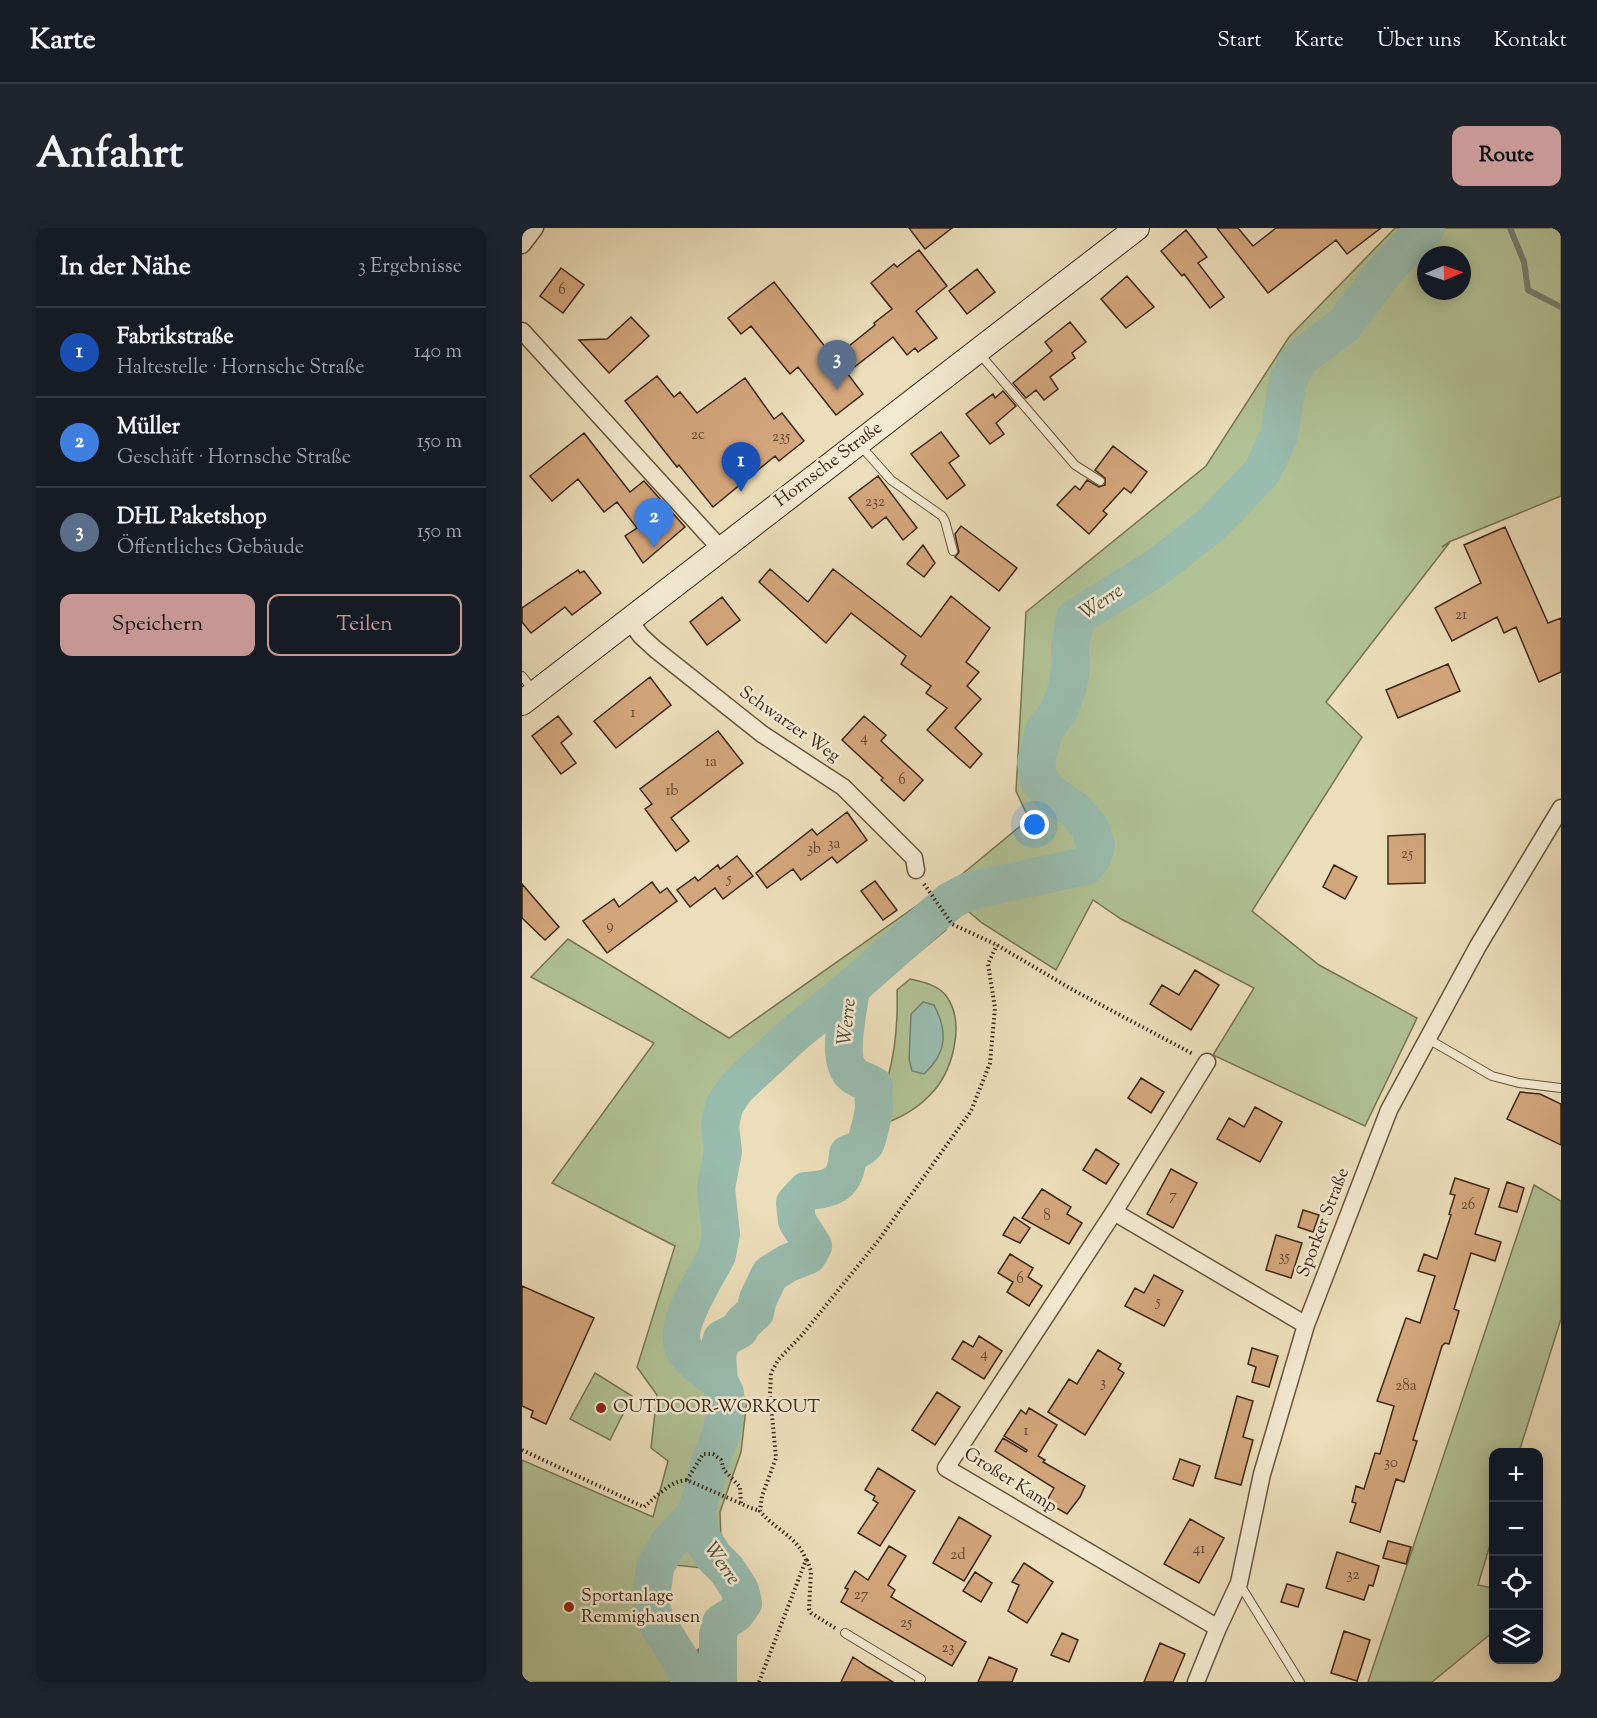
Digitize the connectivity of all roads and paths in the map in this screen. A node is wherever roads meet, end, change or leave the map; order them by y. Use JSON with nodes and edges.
{"nodes":[{"id":1,"x":535,"y":228,"type":"edge"},
{"id":2,"x":1137,"y":228,"type":"edge"},
{"id":3,"x":522,"y":245,"type":"edge"},
{"id":4,"x":522,"y":331,"type":"edge"},
{"id":5,"x":978,"y":352,"type":"junction"},
{"id":6,"x":859,"y":443,"type":"junction"},
{"id":7,"x":1100,"y":481,"type":"dead end"},
{"id":8,"x":720,"y":548,"type":"junction"},
{"id":9,"x":953,"y":551,"type":"dead end"},
{"id":10,"x":629,"y":620,"type":"junction"},
{"id":11,"x":527,"y":691,"type":"edge"},
{"id":12,"x":1561,"y":808,"type":"edge"},
{"id":13,"x":916,"y":870,"type":"dead end"},
{"id":14,"x":938,"y":902,"type":"dead end"},
{"id":15,"x":997,"y":945,"type":"junction"},
{"id":16,"x":1428,"y":1039,"type":"junction"},
{"id":17,"x":1206,"y":1062,"type":"joint"},
{"id":18,"x":1561,"y":1088,"type":"edge"},
{"id":19,"x":1114,"y":1212,"type":"junction"},
{"id":20,"x":1306,"y":1325,"type":"junction"},
{"id":21,"x":522,"y":1450,"type":"edge"},
{"id":22,"x":687,"y":1480,"type":"junction"},
{"id":23,"x":741,"y":1504,"type":"junction"},
{"id":24,"x":760,"y":1511,"type":"junction"},
{"id":25,"x":806,"y":1560,"type":"junction"},
{"id":26,"x":1239,"y":1583,"type":"junction"},
{"id":27,"x":1218,"y":1628,"type":"junction"},
{"id":28,"x":845,"y":1633,"type":"joint"},
{"id":29,"x":759,"y":1682,"type":"edge"},
{"id":30,"x":919,"y":1682,"type":"edge"},
{"id":31,"x":1196,"y":1682,"type":"edge"},
{"id":32,"x":1300,"y":1682,"type":"edge"}],
"edges":[{"from":1,"to":3,"type":"street"},
{"from":2,"to":5,"type":"main road","name":"Hornsche Straße"},
{"from":4,"to":8,"type":"street"},
{"from":5,"to":6,"type":"main road","name":"Hornsche Straße"},
{"from":5,"to":7,"type":"lane"},
{"from":6,"to":8,"type":"main road","name":"Hornsche Straße"},
{"from":6,"to":9,"type":"lane"},
{"from":8,"to":10,"type":"main road","name":"Hornsche Straße"},
{"from":10,"to":11,"type":"main road","name":"Hornsche Straße"},
{"from":10,"to":13,"type":"street","name":"Schwarzer Weg"},
{"from":12,"to":16,"type":"street","name":"Sporker Straße"},
{"from":14,"to":15,"type":"path"},
{"from":15,"to":17,"type":"path"},
{"from":15,"to":24,"type":"path"},
{"from":16,"to":18,"type":"lane"},
{"from":16,"to":20,"type":"street","name":"Sporker Straße"},
{"from":17,"to":19,"type":"street","name":"Großer Kamp"},
{"from":19,"to":20,"type":"street"},
{"from":19,"to":27,"type":"street","name":"Großer Kamp"},
{"from":20,"to":26,"type":"street","name":"Sporker Straße"},
{"from":21,"to":22,"type":"path"},
{"from":22,"to":23,"type":"path"},
{"from":22,"to":23,"type":"path"},
{"from":23,"to":24,"type":"path"},
{"from":24,"to":25,"type":"path"},
{"from":25,"to":28,"type":"path"},
{"from":25,"to":29,"type":"path"},
{"from":26,"to":27,"type":"street","name":"Sporker Straße"},
{"from":26,"to":32,"type":"lane"},
{"from":27,"to":31,"type":"street","name":"Sporker Straße"},
{"from":28,"to":30,"type":"lane"}]}
